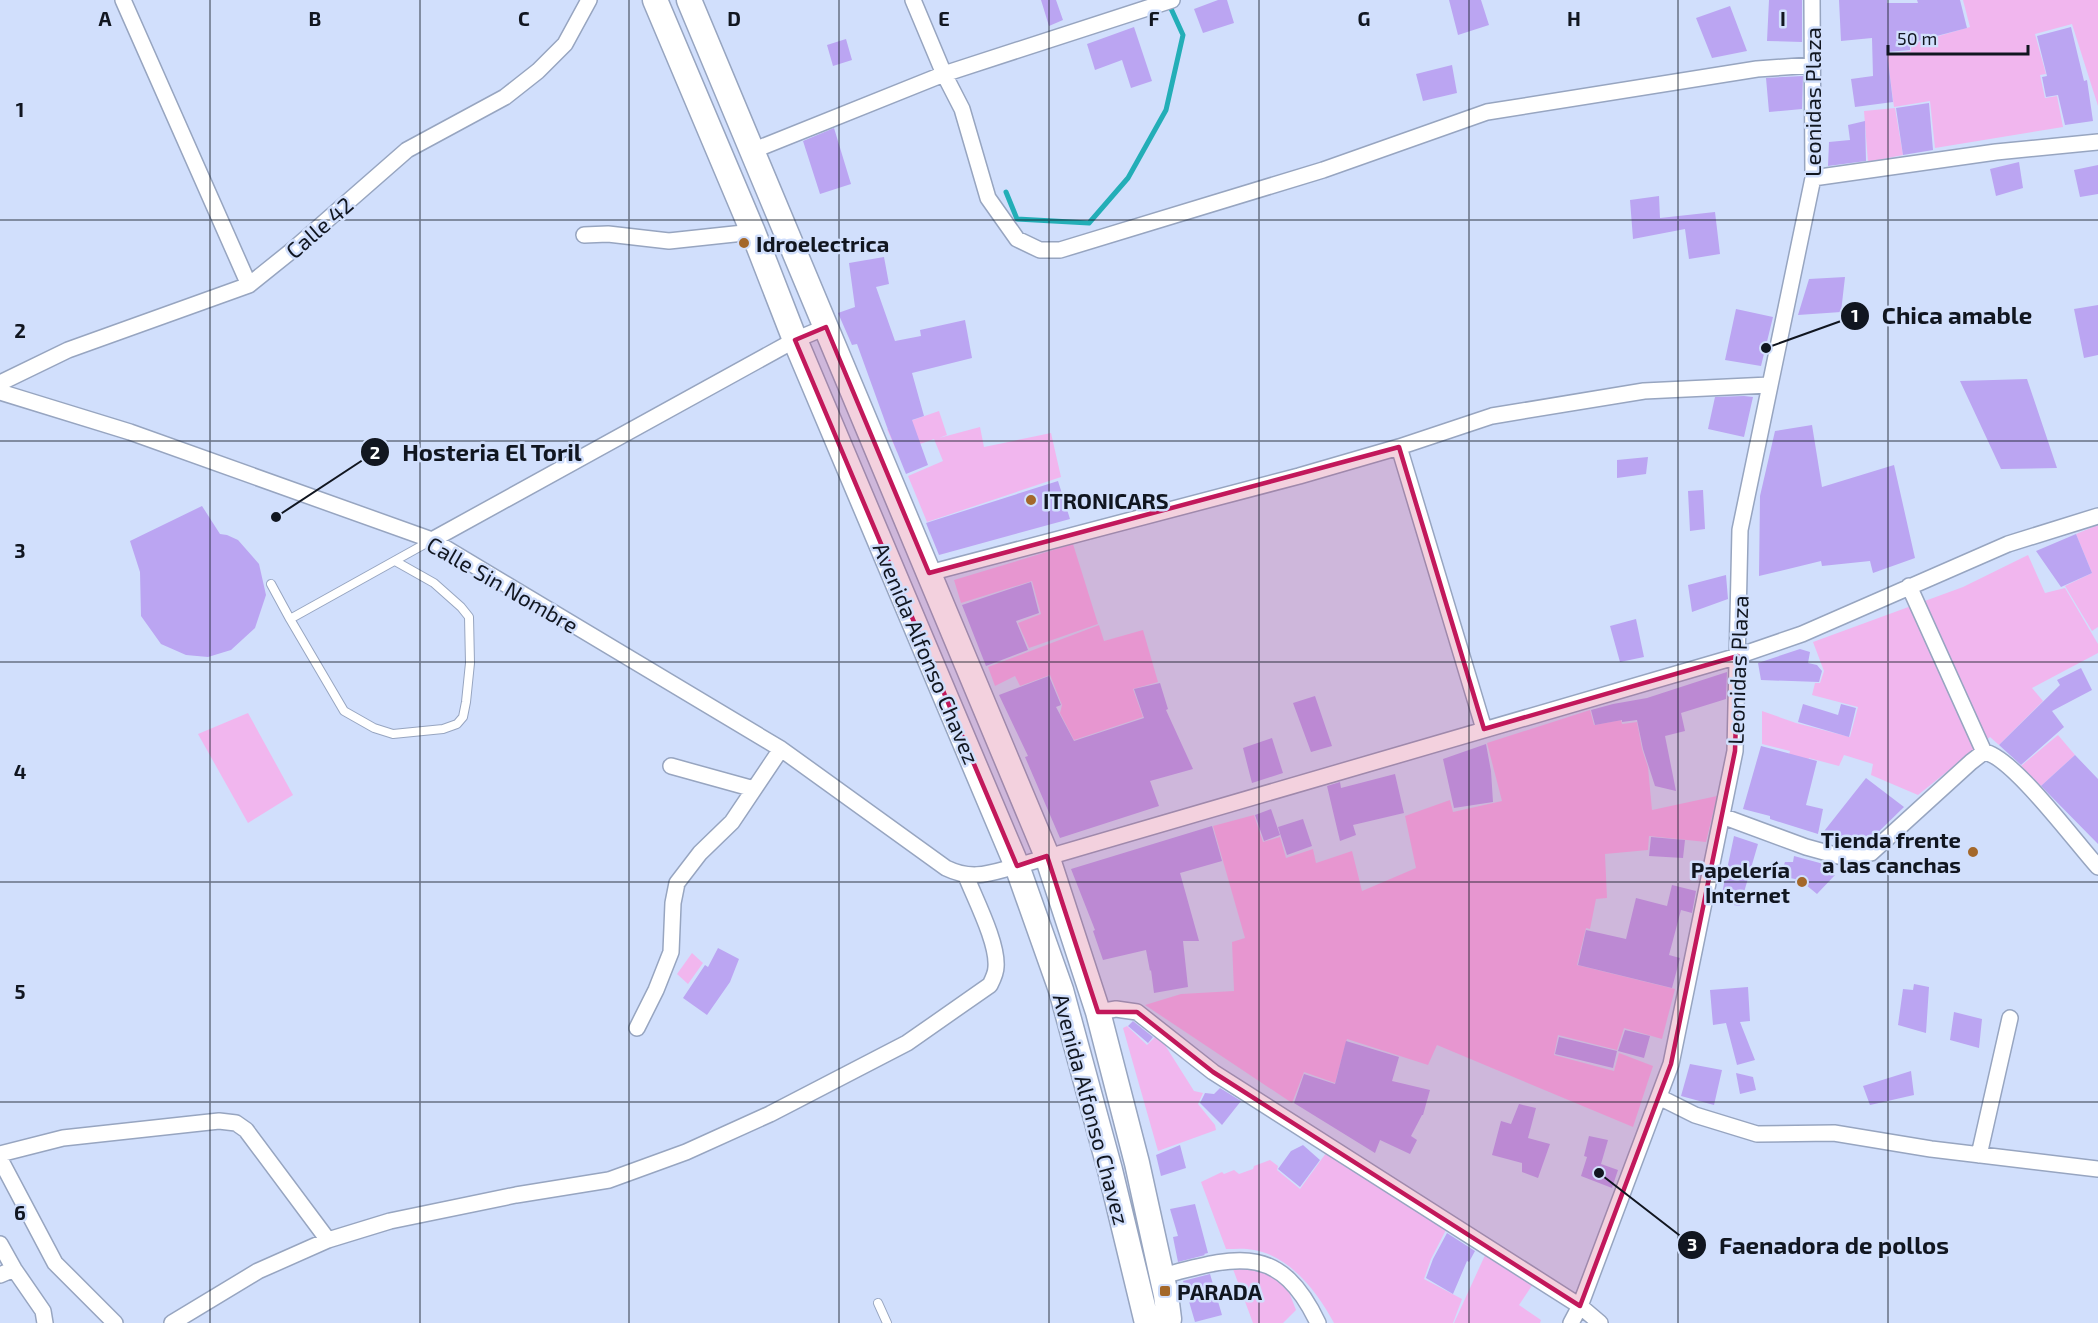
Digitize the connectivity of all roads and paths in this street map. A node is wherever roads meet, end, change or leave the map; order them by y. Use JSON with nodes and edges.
{"nodes":[{"id":1,"x":123,"y":0,"type":"edge"},
{"id":2,"x":589,"y":0,"type":"edge"},
{"id":3,"x":655,"y":0,"type":"edge"},
{"id":4,"x":689,"y":0,"type":"edge"},
{"id":5,"x":913,"y":0,"type":"edge"},
{"id":6,"x":1169,"y":0,"type":"edge"},
{"id":7,"x":1812,"y":0,"type":"edge"},
{"id":8,"x":1813,"y":66,"type":"junction"},
{"id":9,"x":944,"y":74,"type":"junction"},
{"id":10,"x":2098,"y":142,"type":"edge"},
{"id":11,"x":752,"y":151,"type":"junction"},
{"id":12,"x":1813,"y":178,"type":"junction"},
{"id":13,"x":753,"y":232,"type":"junction"},
{"id":14,"x":584,"y":235,"type":"dead end"},
{"id":15,"x":249,"y":285,"type":"junction"},
{"id":16,"x":826,"y":327,"type":"junction"},
{"id":17,"x":795,"y":340,"type":"junction"},
{"id":18,"x":0,"y":383,"type":"edge"},
{"id":19,"x":1769,"y":385,"type":"junction"},
{"id":20,"x":0,"y":392,"type":"edge"},
{"id":21,"x":1399,"y":447,"type":"junction"},
{"id":22,"x":2098,"y":516,"type":"edge"},
{"id":23,"x":432,"y":540,"type":"junction"},
{"id":24,"x":395,"y":561,"type":"junction"},
{"id":25,"x":929,"y":573,"type":"junction"},
{"id":26,"x":271,"y":584,"type":"dead end"},
{"id":27,"x":1909,"y":586,"type":"junction"},
{"id":28,"x":290,"y":619,"type":"junction"},
{"id":29,"x":1738,"y":656,"type":"junction"},
{"id":30,"x":1484,"y":729,"type":"junction"},
{"id":31,"x":781,"y":749,"type":"junction"},
{"id":32,"x":1984,"y":752,"type":"junction"},
{"id":33,"x":671,"y":766,"type":"dead end"},
{"id":34,"x":754,"y":789,"type":"junction"},
{"id":35,"x":1722,"y":816,"type":"junction"},
{"id":36,"x":1047,"y":856,"type":"junction"},
{"id":37,"x":1017,"y":866,"type":"junction"},
{"id":38,"x":2098,"y":867,"type":"edge"},
{"id":39,"x":966,"y":876,"type":"junction"},
{"id":40,"x":1098,"y":1012,"type":"junction"},
{"id":41,"x":2010,"y":1018,"type":"dead end"},
{"id":42,"x":637,"y":1028,"type":"dead end"},
{"id":43,"x":1659,"y":1097,"type":"junction"},
{"id":44,"x":0,"y":1154,"type":"edge"},
{"id":45,"x":1979,"y":1155,"type":"junction"},
{"id":46,"x":0,"y":1159,"type":"edge"},
{"id":47,"x":2098,"y":1169,"type":"edge"},
{"id":48,"x":328,"y":1240,"type":"junction"},
{"id":49,"x":0,"y":1244,"type":"edge"},
{"id":50,"x":7,"y":1272,"type":"edge"},
{"id":51,"x":1162,"y":1276,"type":"junction"},
{"id":52,"x":878,"y":1303,"type":"dead end"},
{"id":53,"x":1580,"y":1306,"type":"junction"},
{"id":54,"x":45,"y":1323,"type":"edge"},
{"id":55,"x":115,"y":1323,"type":"edge"},
{"id":56,"x":172,"y":1323,"type":"edge"},
{"id":57,"x":887,"y":1323,"type":"edge"},
{"id":58,"x":1147,"y":1323,"type":"edge"},
{"id":59,"x":1168,"y":1323,"type":"edge"},
{"id":60,"x":1318,"y":1323,"type":"edge"},
{"id":61,"x":1571,"y":1323,"type":"edge"},
{"id":62,"x":1600,"y":1323,"type":"edge"}],
"edges":[{"from":1,"to":15,"type":"street"},
{"from":2,"to":15,"type":"street","name":"Calle 42"},
{"from":3,"to":13,"type":"main road","name":"Avenida Alfonso Chavez"},
{"from":4,"to":11,"type":"main road","name":"Avenida Alfonso Chavez"},
{"from":5,"to":9,"type":"street"},
{"from":6,"to":9,"type":"street"},
{"from":7,"to":8,"type":"street","name":"Leonidas Plaza"},
{"from":8,"to":9,"type":"street"},
{"from":8,"to":12,"type":"street","name":"Leonidas Plaza"},
{"from":9,"to":11,"type":"street"},
{"from":10,"to":12,"type":"street"},
{"from":11,"to":16,"type":"main road","name":"Avenida Alfonso Chavez"},
{"from":12,"to":19,"type":"street","name":"Leonidas Plaza"},
{"from":13,"to":14,"type":"street"},
{"from":13,"to":17,"type":"main road","name":"Avenida Alfonso Chavez"},
{"from":15,"to":18,"type":"street","name":"Calle 42"},
{"from":16,"to":17,"type":"street"},
{"from":16,"to":25,"type":"main road","name":"Avenida Alfonso Chavez"},
{"from":17,"to":23,"type":"street"},
{"from":17,"to":37,"type":"main road","name":"Avenida Alfonso Chavez"},
{"from":19,"to":21,"type":"street"},
{"from":19,"to":29,"type":"street","name":"Leonidas Plaza"},
{"from":20,"to":23,"type":"street","name":"Calle Sin Nombre"},
{"from":21,"to":25,"type":"street"},
{"from":21,"to":30,"type":"street"},
{"from":22,"to":27,"type":"street"},
{"from":23,"to":24,"type":"lane"},
{"from":23,"to":31,"type":"street","name":"Calle Sin Nombre"},
{"from":24,"to":28,"type":"lane"},
{"from":24,"to":28,"type":"lane"},
{"from":25,"to":36,"type":"main road","name":"Avenida Alfonso Chavez"},
{"from":26,"to":28,"type":"lane"},
{"from":27,"to":29,"type":"street"},
{"from":27,"to":32,"type":"street"},
{"from":29,"to":30,"type":"street"},
{"from":29,"to":35,"type":"street","name":"Leonidas Plaza"},
{"from":30,"to":36,"type":"street"},
{"from":31,"to":34,"type":"street"},
{"from":31,"to":39,"type":"street","name":"Calle Sin Nombre"},
{"from":32,"to":35,"type":"street"},
{"from":32,"to":38,"type":"street"},
{"from":33,"to":34,"type":"street"},
{"from":34,"to":42,"type":"street"},
{"from":35,"to":43,"type":"street","name":"Leonidas Plaza"},
{"from":36,"to":37,"type":"street"},
{"from":36,"to":40,"type":"main road","name":"Avenida Alfonso Chavez"},
{"from":37,"to":39,"type":"street"},
{"from":37,"to":58,"type":"main road","name":"Avenida Alfonso Chavez"},
{"from":39,"to":48,"type":"street"},
{"from":40,"to":51,"type":"main road","name":"Avenida Alfonso Chavez"},
{"from":40,"to":53,"type":"street"},
{"from":41,"to":45,"type":"street"},
{"from":43,"to":45,"type":"street"},
{"from":43,"to":53,"type":"street","name":"Leonidas Plaza"},
{"from":44,"to":48,"type":"street"},
{"from":45,"to":47,"type":"street"},
{"from":46,"to":55,"type":"street"},
{"from":48,"to":56,"type":"street"},
{"from":49,"to":50,"type":"street"},
{"from":50,"to":54,"type":"street"},
{"from":51,"to":59,"type":"main road","name":"Avenida Alfonso Chavez"},
{"from":51,"to":60,"type":"street"},
{"from":52,"to":57,"type":"lane"},
{"from":53,"to":61,"type":"street","name":"Leonidas Plaza"},
{"from":53,"to":62,"type":"street"}]}
